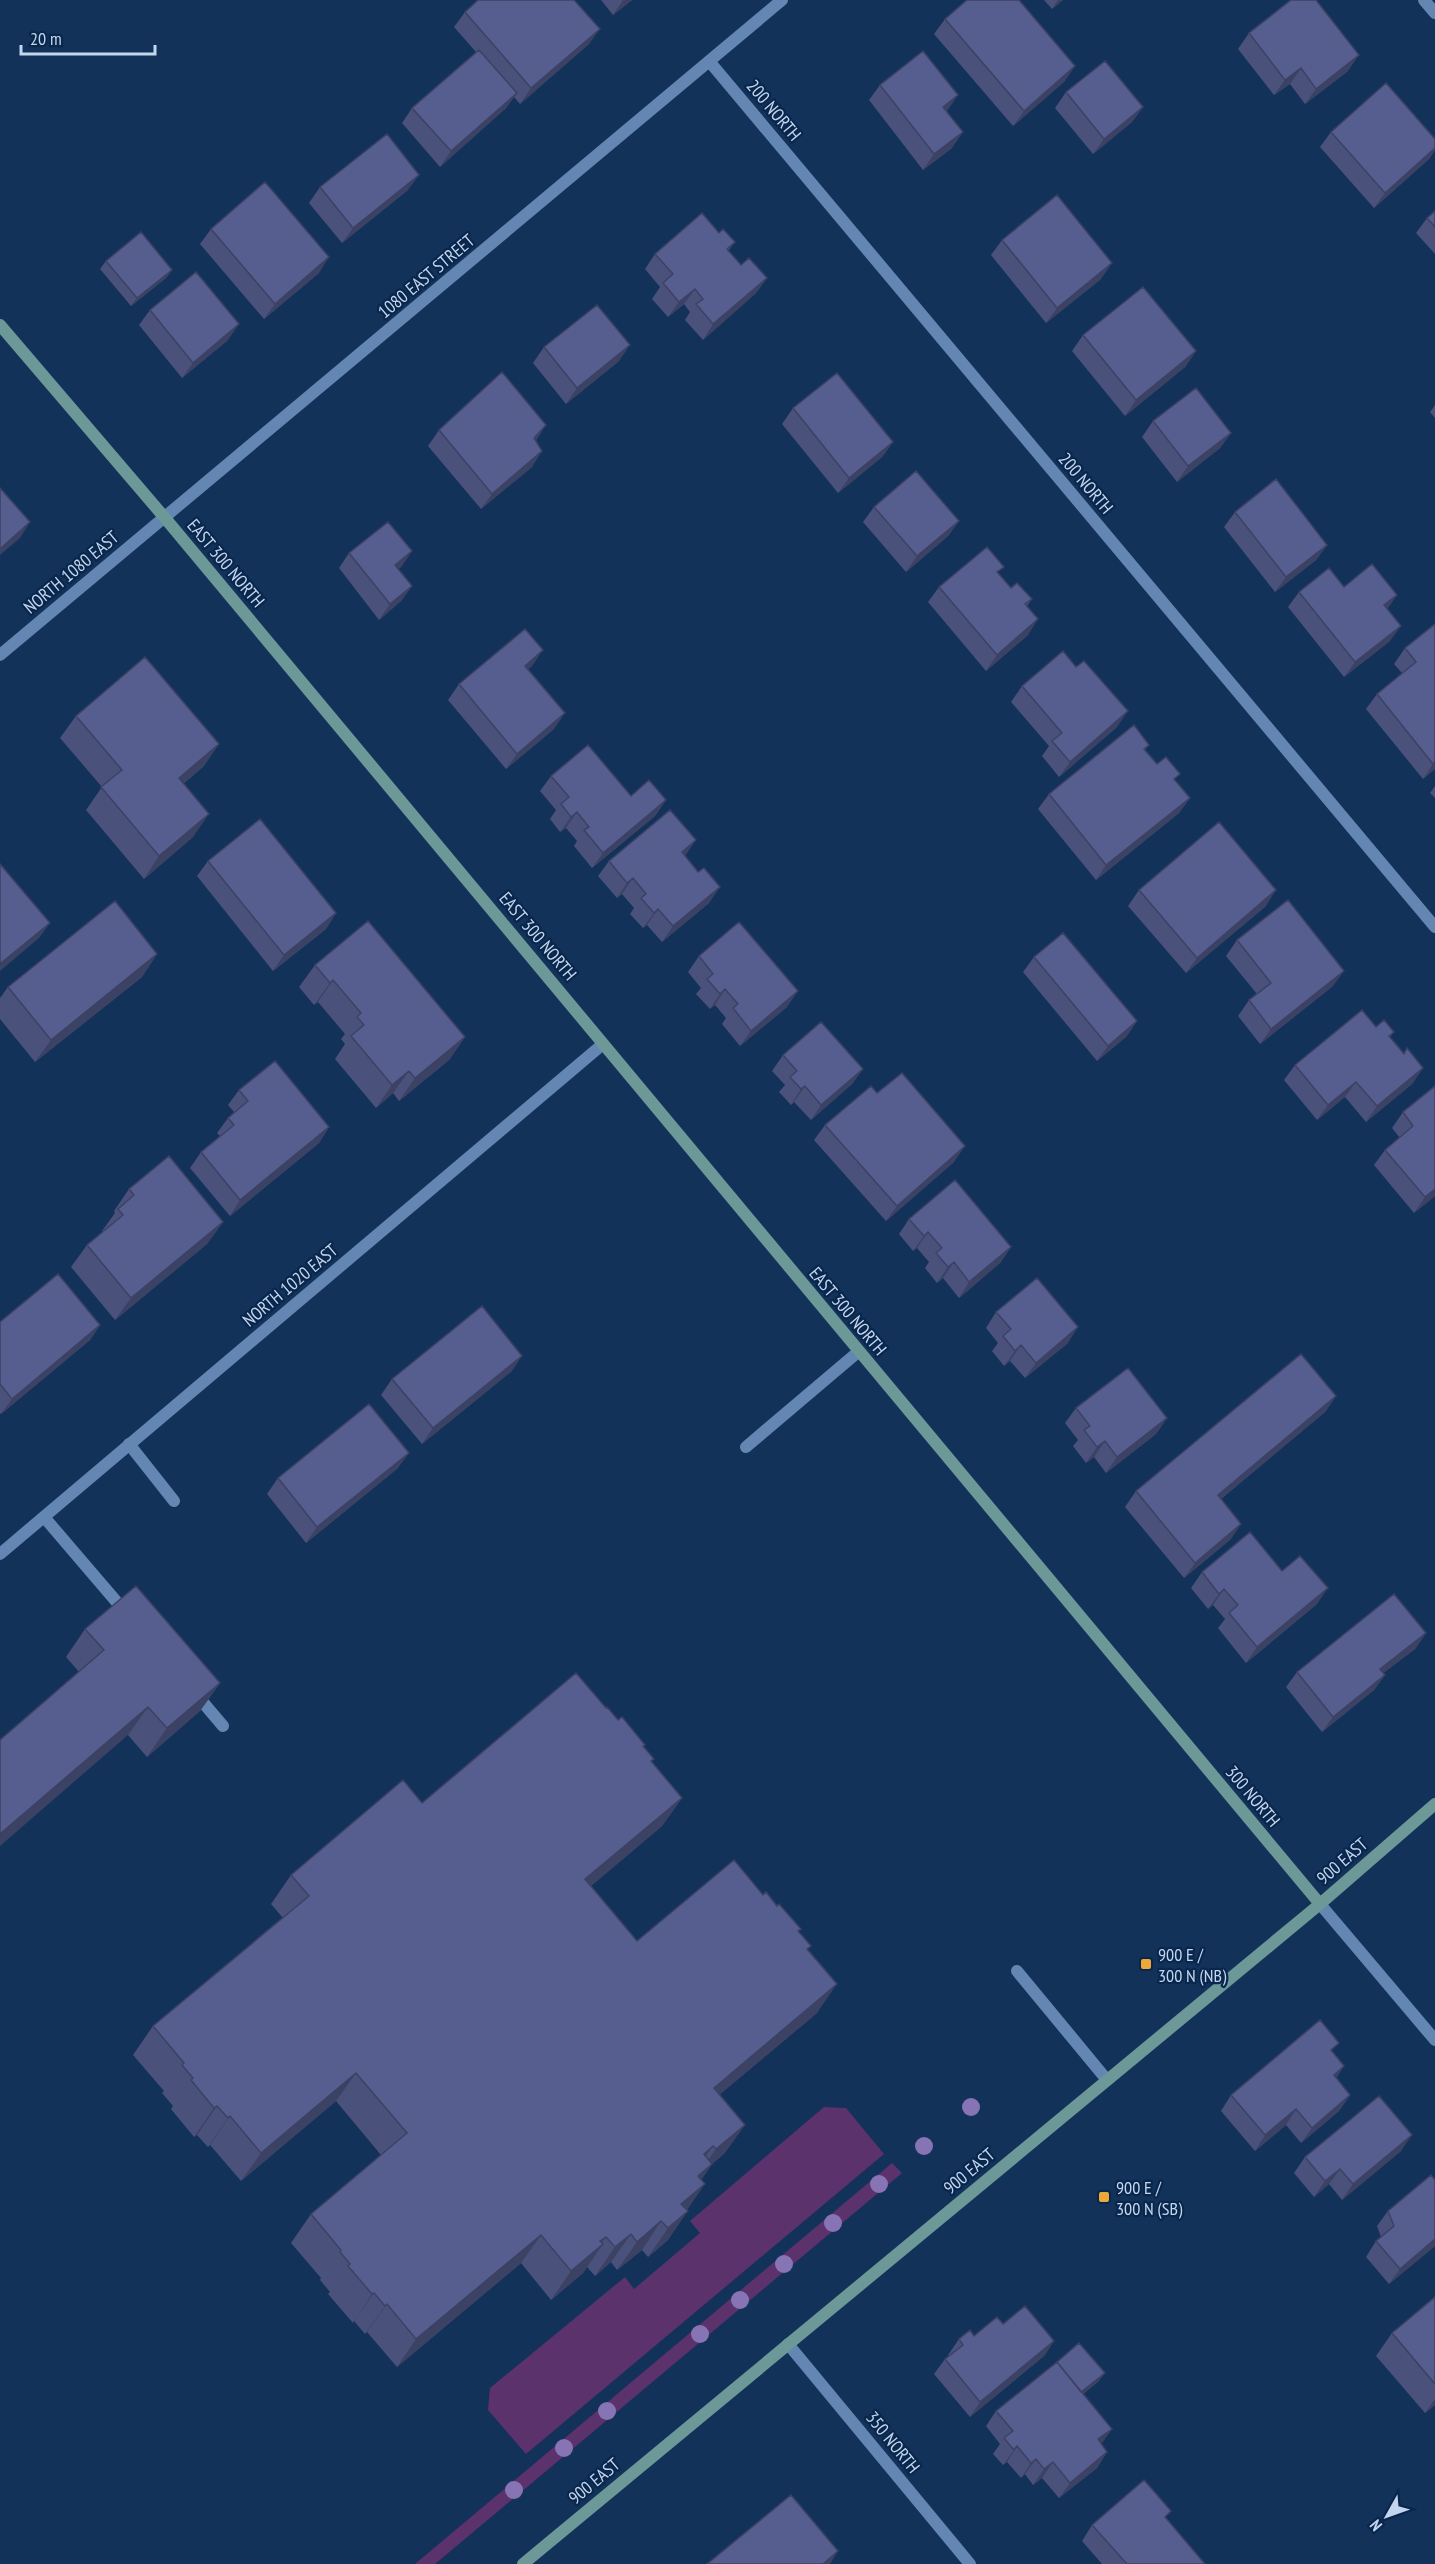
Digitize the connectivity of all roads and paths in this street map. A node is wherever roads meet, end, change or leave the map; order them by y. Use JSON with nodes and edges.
{"nodes":[{"id":1,"x":782,"y":0,"type":"edge"},
{"id":2,"x":1424,"y":0,"type":"edge"},
{"id":3,"x":1435,"y":13,"type":"edge"},
{"id":4,"x":709,"y":61,"type":"junction"},
{"id":5,"x":0,"y":325,"type":"edge"},
{"id":6,"x":165,"y":518,"type":"junction"},
{"id":7,"x":0,"y":655,"type":"edge"},
{"id":8,"x":1435,"y":927,"type":"edge"},
{"id":9,"x":603,"y":1044,"type":"junction"},
{"id":10,"x":858,"y":1352,"type":"junction"},
{"id":11,"x":129,"y":1444,"type":"junction"},
{"id":12,"x":746,"y":1447,"type":"dead end"},
{"id":13,"x":174,"y":1501,"type":"dead end"},
{"id":14,"x":44,"y":1517,"type":"junction"},
{"id":15,"x":0,"y":1554,"type":"edge"},
{"id":16,"x":1044,"y":1574,"type":"joint"},
{"id":17,"x":132,"y":1619,"type":"edge"},
{"id":18,"x":185,"y":1682,"type":"edge"},
{"id":19,"x":224,"y":1726,"type":"dead end"},
{"id":20,"x":1435,"y":1804,"type":"edge"},
{"id":21,"x":1320,"y":1904,"type":"junction"},
{"id":22,"x":1017,"y":1971,"type":"dead end"},
{"id":23,"x":1435,"y":2040,"type":"edge"},
{"id":24,"x":1107,"y":2080,"type":"junction"},
{"id":25,"x":788,"y":2344,"type":"junction"},
{"id":26,"x":523,"y":2564,"type":"edge"},
{"id":27,"x":970,"y":2564,"type":"edge"}],
"edges":[{"from":1,"to":4,"type":"street"},
{"from":2,"to":3,"type":"street"},
{"from":4,"to":6,"type":"street","name":"1080 EAST STREET"},
{"from":4,"to":8,"type":"street","name":"200 NORTH"},
{"from":5,"to":6,"type":"street","name":"EAST 300 NORTH"},
{"from":6,"to":7,"type":"street","name":"NORTH 1080 EAST"},
{"from":6,"to":9,"type":"street","name":"EAST 300 NORTH"},
{"from":9,"to":10,"type":"street","name":"EAST 300 NORTH"},
{"from":9,"to":11,"type":"street","name":"NORTH 1020 EAST"},
{"from":10,"to":12,"type":"street"},
{"from":10,"to":16,"type":"street","name":"EAST 300 NORTH"},
{"from":11,"to":13,"type":"street"},
{"from":11,"to":14,"type":"street","name":"NORTH 1020 EAST"},
{"from":14,"to":15,"type":"street","name":"NORTH 1020 EAST"},
{"from":14,"to":17,"type":"street"},
{"from":16,"to":21,"type":"street","name":"300 NORTH"},
{"from":18,"to":19,"type":"street"},
{"from":20,"to":21,"type":"street","name":"900 EAST"},
{"from":21,"to":23,"type":"street","name":"300 NORTH"},
{"from":21,"to":24,"type":"street","name":"900 EAST"},
{"from":22,"to":24,"type":"street"},
{"from":24,"to":25,"type":"street","name":"900 EAST"},
{"from":25,"to":26,"type":"street","name":"900 EAST"},
{"from":25,"to":27,"type":"street","name":"350 NORTH"}]}
